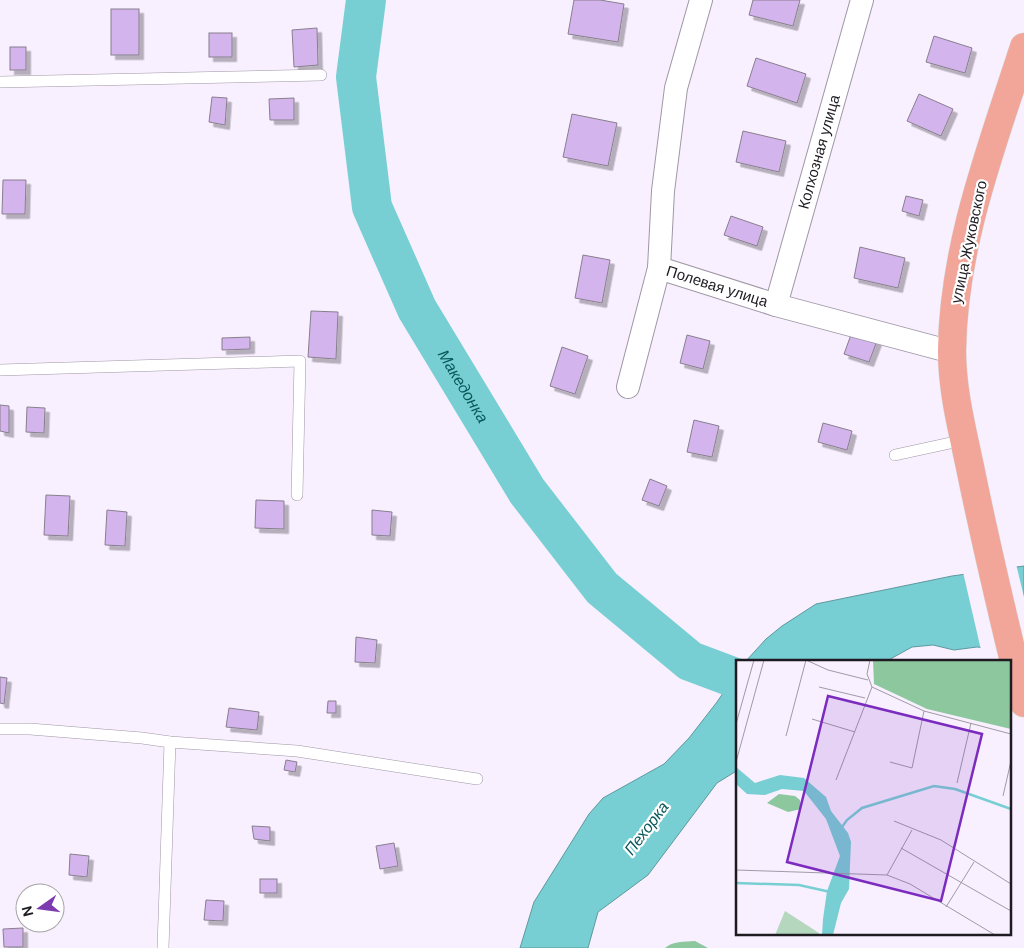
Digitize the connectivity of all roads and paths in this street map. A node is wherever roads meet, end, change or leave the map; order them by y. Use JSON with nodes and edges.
{"nodes":[{"id":1,"x":700,"y":0,"type":"edge"},
{"id":2,"x":862,"y":0,"type":"edge"},
{"id":3,"x":1024,"y":47,"type":"edge"},
{"id":4,"x":321,"y":75,"type":"dead end"},
{"id":5,"x":0,"y":82,"type":"edge"},
{"id":6,"x":659,"y":268,"type":"junction"},
{"id":7,"x":776,"y":305,"type":"junction"},
{"id":8,"x":952,"y":352,"type":"junction"},
{"id":9,"x":0,"y":370,"type":"edge"},
{"id":10,"x":628,"y":387,"type":"dead end"},
{"id":11,"x":965,"y":440,"type":"junction"},
{"id":12,"x":894,"y":455,"type":"dead end"},
{"id":13,"x":297,"y":495,"type":"dead end"},
{"id":14,"x":1024,"y":703,"type":"edge"},
{"id":15,"x":0,"y":729,"type":"edge"},
{"id":16,"x":170,"y":742,"type":"junction"},
{"id":17,"x":477,"y":779,"type":"dead end"},
{"id":18,"x":163,"y":948,"type":"edge"}],
"edges":[{"from":1,"to":6,"type":"street","name":"Полевая улица"},
{"from":2,"to":7,"type":"street","name":"Колхозная улица"},
{"from":3,"to":8,"type":"main road","name":"улица Жуковского"},
{"from":4,"to":5,"type":"lane"},
{"from":6,"to":7,"type":"street","name":"Полевая улица"},
{"from":6,"to":10,"type":"street"},
{"from":7,"to":8,"type":"street","name":"Полевая улица"},
{"from":8,"to":11,"type":"main road","name":"улица Жуковского"},
{"from":9,"to":13,"type":"lane"},
{"from":11,"to":12,"type":"lane"},
{"from":11,"to":14,"type":"main road","name":"улица Жуковского"},
{"from":15,"to":16,"type":"lane"},
{"from":16,"to":17,"type":"lane"},
{"from":16,"to":18,"type":"lane"}]}
